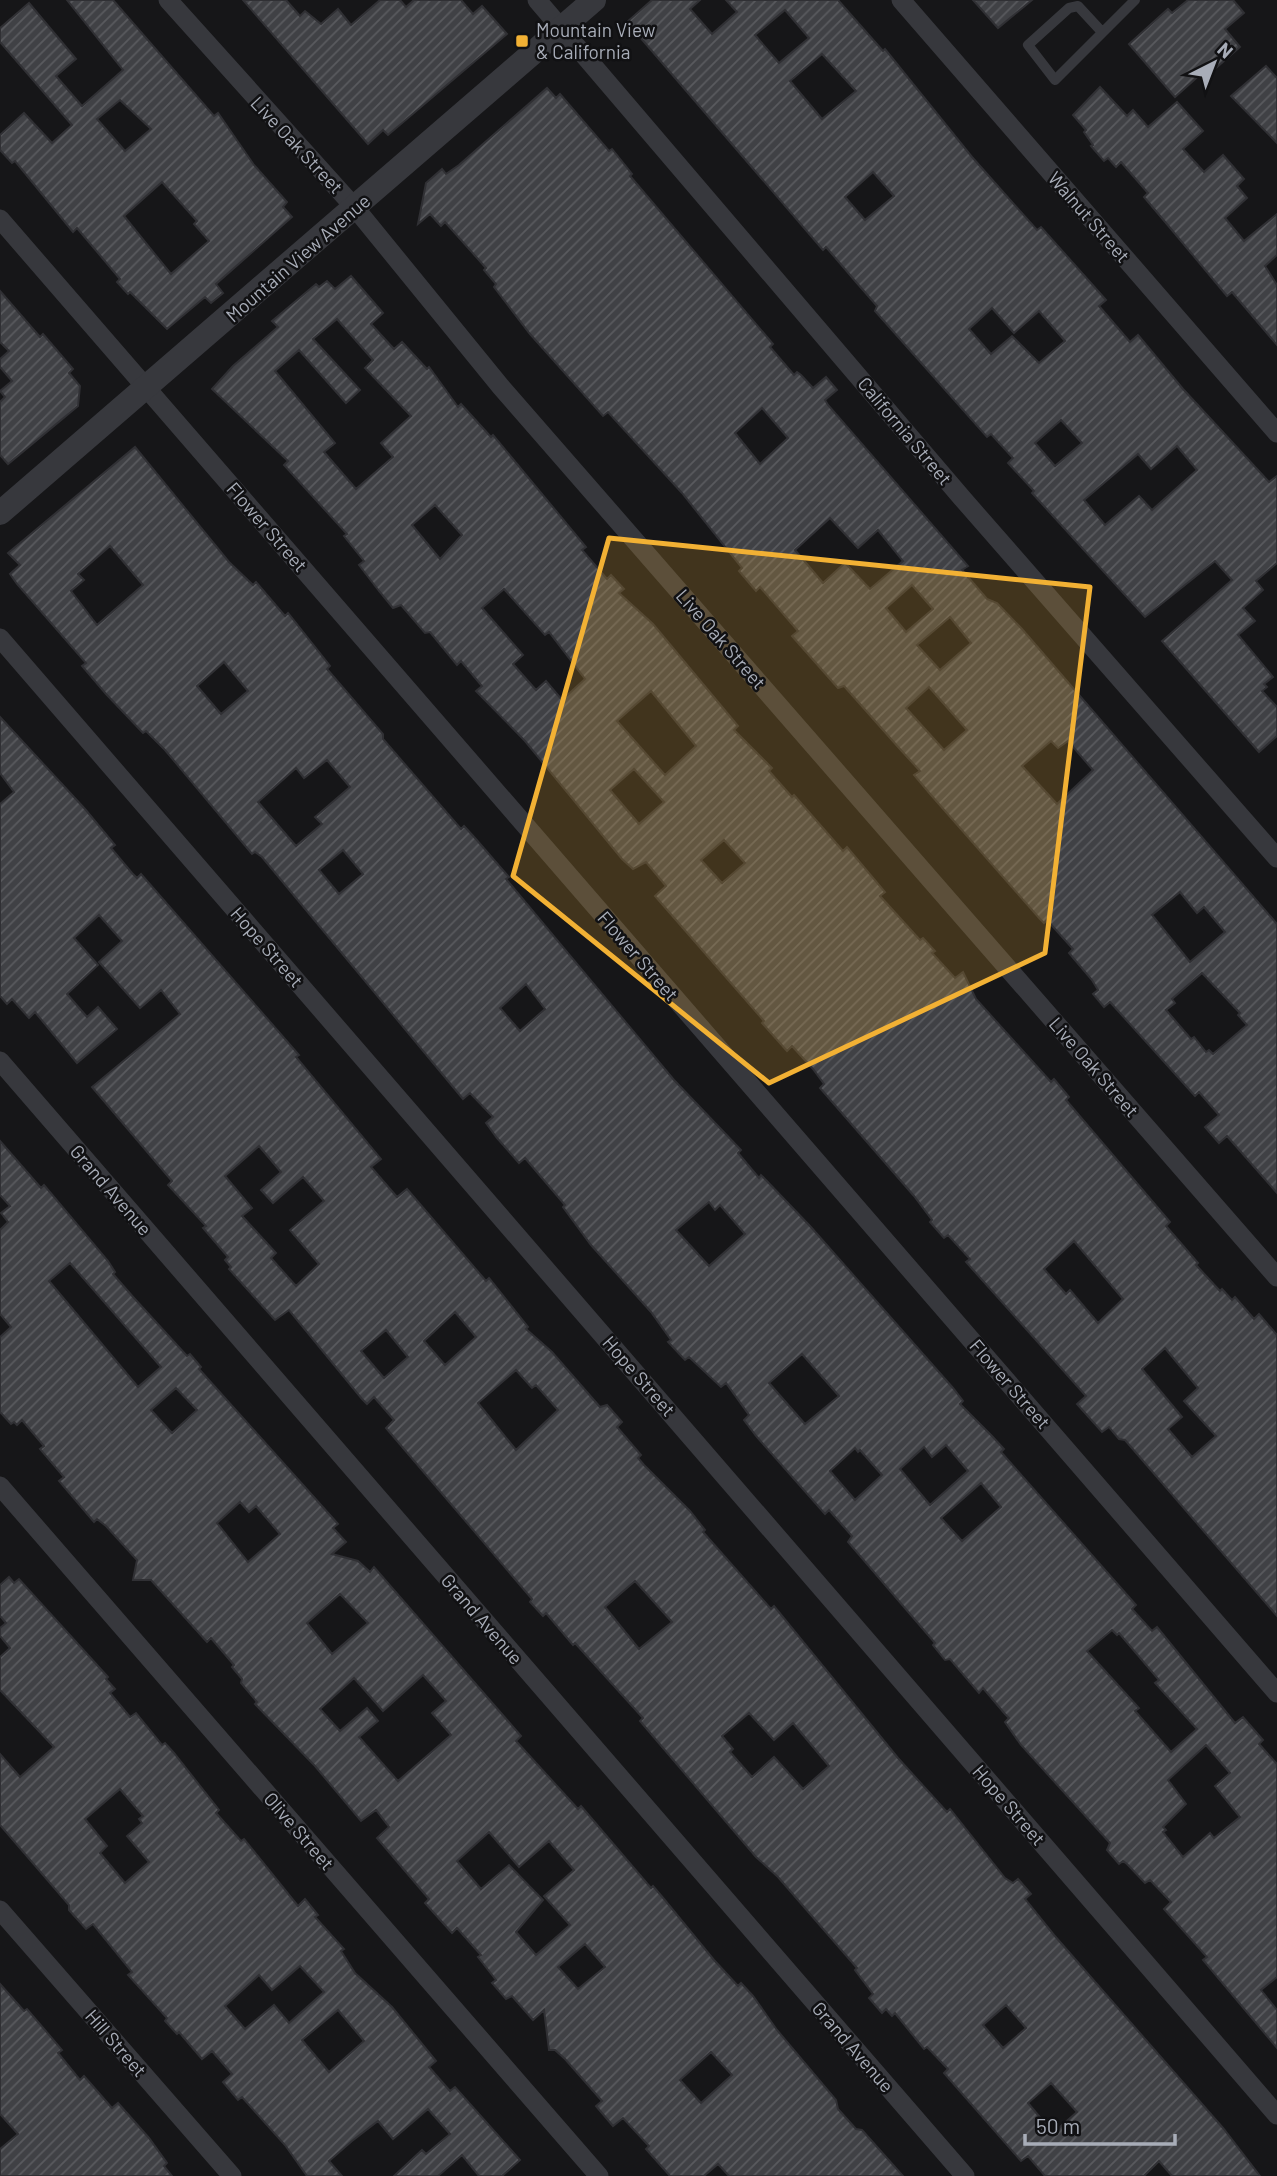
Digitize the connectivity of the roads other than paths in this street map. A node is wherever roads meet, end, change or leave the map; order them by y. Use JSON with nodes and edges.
{"nodes":[{"id":1,"x":168,"y":0,"type":"edge"},
{"id":2,"x":537,"y":0,"type":"edge"},
{"id":3,"x":594,"y":0,"type":"edge"},
{"id":4,"x":901,"y":0,"type":"edge"},
{"id":5,"x":1135,"y":0,"type":"edge"},
{"id":6,"x":562,"y":28,"type":"junction"},
{"id":7,"x":1102,"y":32,"type":"junction"},
{"id":8,"x":356,"y":209,"type":"junction"},
{"id":9,"x":0,"y":219,"type":"edge"},
{"id":10,"x":146,"y":387,"type":"junction"},
{"id":11,"x":1277,"y":433,"type":"edge"},
{"id":12,"x":0,"y":513,"type":"edge"},
{"id":13,"x":0,"y":638,"type":"edge"},
{"id":14,"x":1277,"y":858,"type":"edge"},
{"id":15,"x":0,"y":1061,"type":"edge"},
{"id":16,"x":1277,"y":1277,"type":"edge"},
{"id":17,"x":0,"y":1486,"type":"edge"},
{"id":18,"x":1277,"y":1693,"type":"edge"},
{"id":19,"x":0,"y":1910,"type":"edge"},
{"id":20,"x":1277,"y":2115,"type":"edge"},
{"id":21,"x":232,"y":2176,"type":"edge"},
{"id":22,"x":598,"y":2176,"type":"edge"},
{"id":23,"x":965,"y":2176,"type":"edge"}],
"edges":[{"from":1,"to":8,"type":"street","name":"Live Oak Street"},
{"from":2,"to":6,"type":"street","name":"California Street"},
{"from":3,"to":6,"type":"street","name":"Mountain View Avenue"},
{"from":4,"to":11,"type":"street","name":"Walnut Street"},
{"from":5,"to":7,"type":"lane"},
{"from":6,"to":8,"type":"street","name":"Mountain View Avenue"},
{"from":6,"to":14,"type":"street","name":"California Street"},
{"from":7,"to":7,"type":"lane"},
{"from":8,"to":10,"type":"street","name":"Mountain View Avenue"},
{"from":8,"to":16,"type":"street","name":"Live Oak Street"},
{"from":9,"to":10,"type":"street","name":"Flower Street"},
{"from":10,"to":12,"type":"street","name":"Mountain View Avenue"},
{"from":10,"to":18,"type":"street","name":"Flower Street"},
{"from":13,"to":20,"type":"street","name":"Hope Street"},
{"from":15,"to":23,"type":"street","name":"Grand Avenue"},
{"from":17,"to":22,"type":"street","name":"Olive Street"},
{"from":19,"to":21,"type":"street","name":"Hill Street"}]}
